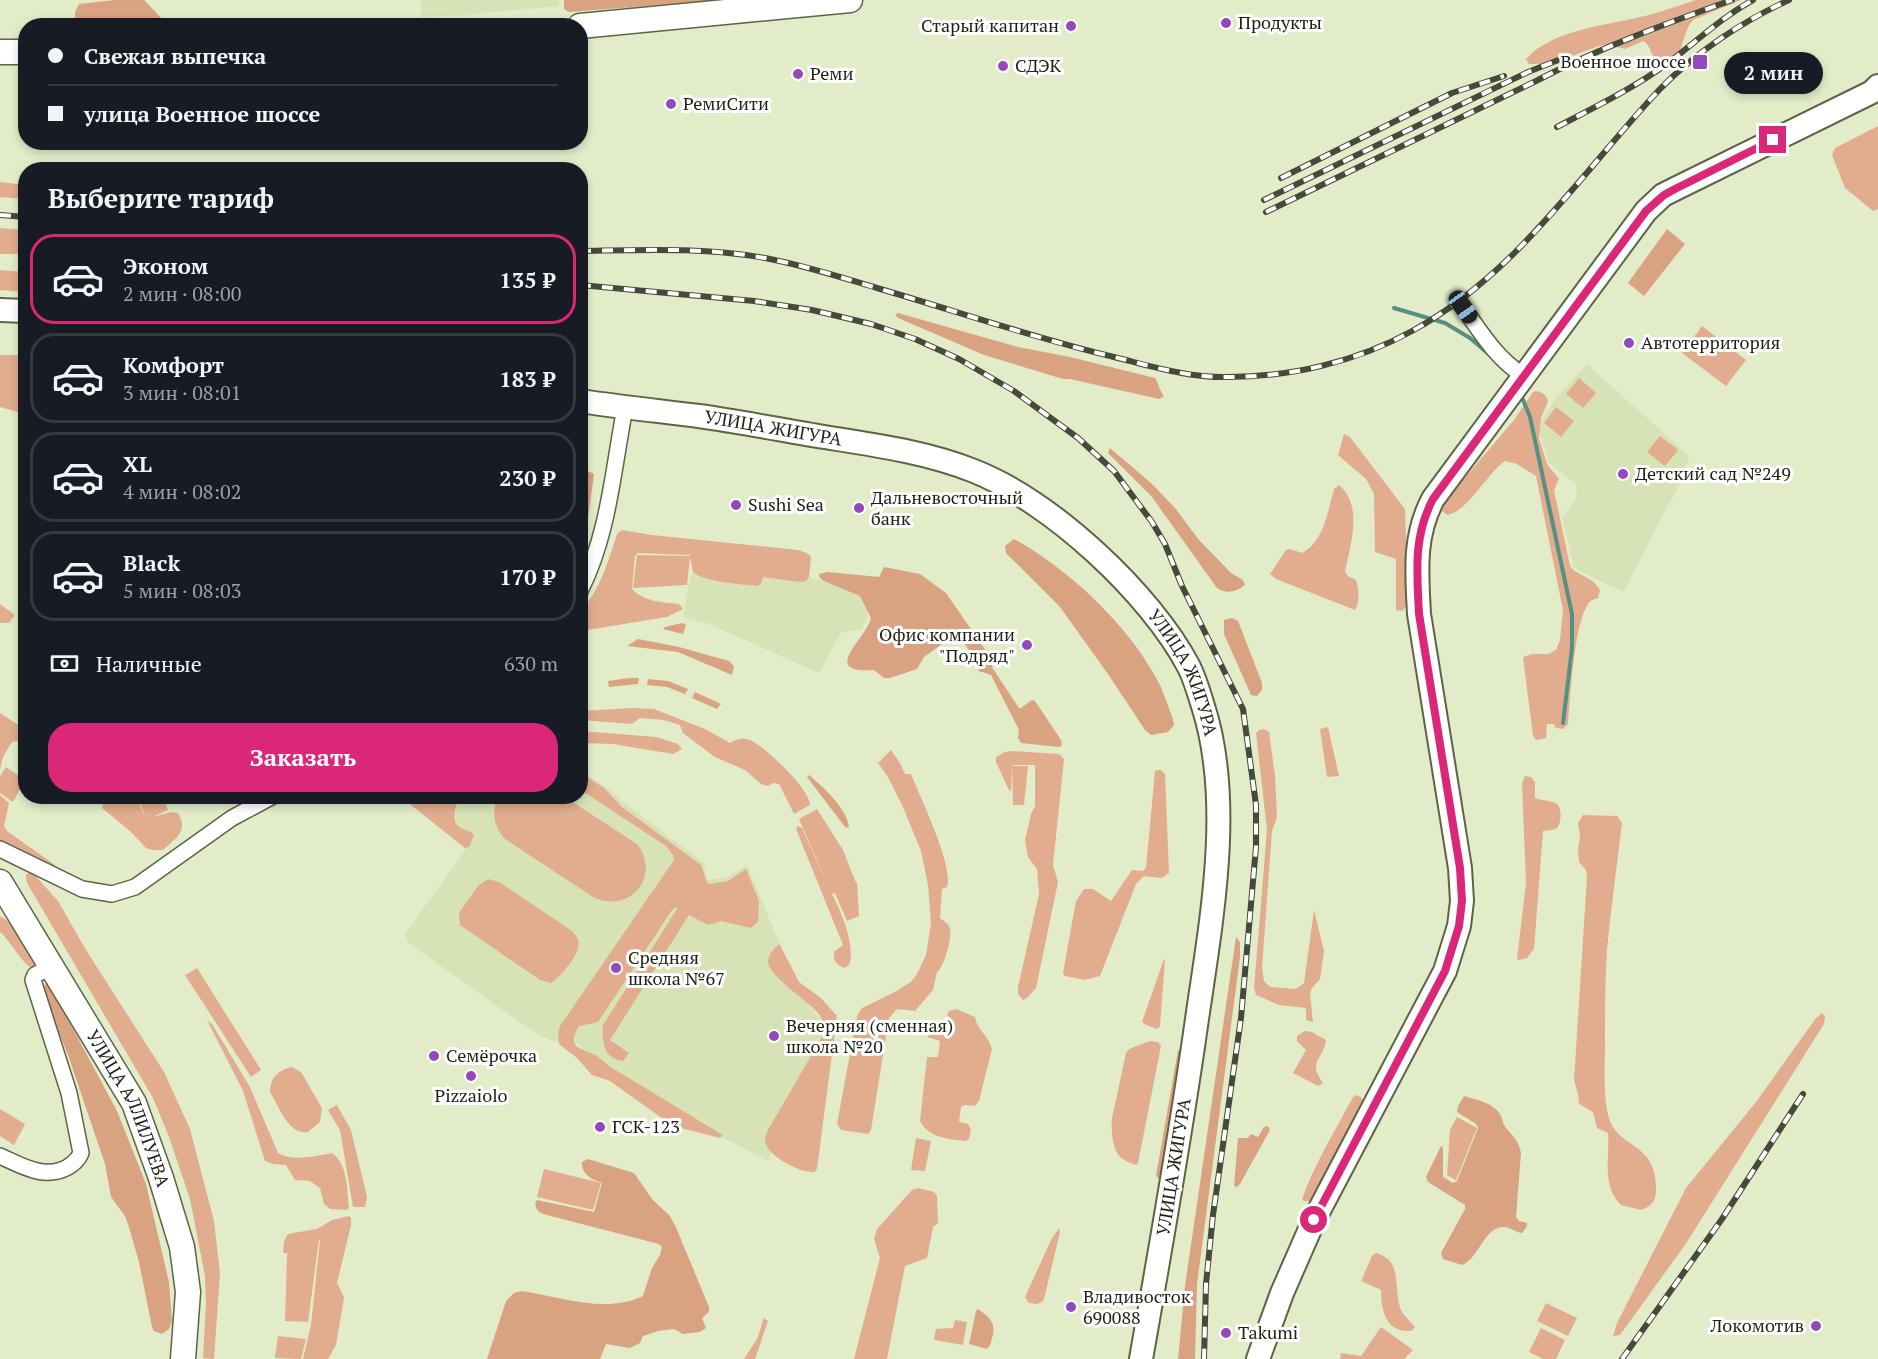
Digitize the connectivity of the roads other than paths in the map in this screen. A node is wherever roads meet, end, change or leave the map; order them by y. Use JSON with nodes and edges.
{"nodes":[{"id":1,"x":850,"y":0,"type":"edge"},
{"id":2,"x":588,"y":25,"type":"edge"},
{"id":3,"x":0,"y":52,"type":"edge"},
{"id":4,"x":18,"y":52,"type":"edge"},
{"id":5,"x":1878,"y":87,"type":"edge"},
{"id":6,"x":1463,"y":307,"type":"dead end"},
{"id":7,"x":0,"y":310,"type":"edge"},
{"id":8,"x":18,"y":311,"type":"edge"},
{"id":9,"x":1522,"y":379,"type":"junction"},
{"id":10,"x":588,"y":402,"type":"edge"},
{"id":11,"x":625,"y":408,"type":"junction"},
{"id":12,"x":588,"y":575,"type":"edge"},
{"id":13,"x":258,"y":804,"type":"edge"},
{"id":14,"x":0,"y":849,"type":"edge"},
{"id":15,"x":0,"y":882,"type":"edge"},
{"id":16,"x":52,"y":966,"type":"junction"},
{"id":17,"x":0,"y":1156,"type":"edge"},
{"id":18,"x":183,"y":1359,"type":"edge"},
{"id":19,"x":1141,"y":1359,"type":"edge"},
{"id":20,"x":1258,"y":1359,"type":"edge"}],
"edges":[{"from":1,"to":2,"type":"main road"},
{"from":3,"to":4,"type":"main road"},
{"from":5,"to":9,"type":"main road"},
{"from":6,"to":9,"type":"street"},
{"from":7,"to":8,"type":"main road"},
{"from":9,"to":20,"type":"main road"},
{"from":10,"to":11,"type":"main road","name":"УЛИЦА ЖИГУРА"},
{"from":11,"to":12,"type":"street"},
{"from":11,"to":19,"type":"main road","name":"УЛИЦА ЖИГУРА"},
{"from":13,"to":14,"type":"street"},
{"from":15,"to":16,"type":"main road","name":"УЛИЦА АЛЛИЛУЕВА"},
{"from":16,"to":17,"type":"street"},
{"from":16,"to":18,"type":"main road","name":"УЛИЦА АЛЛИЛУЕВА"}]}
